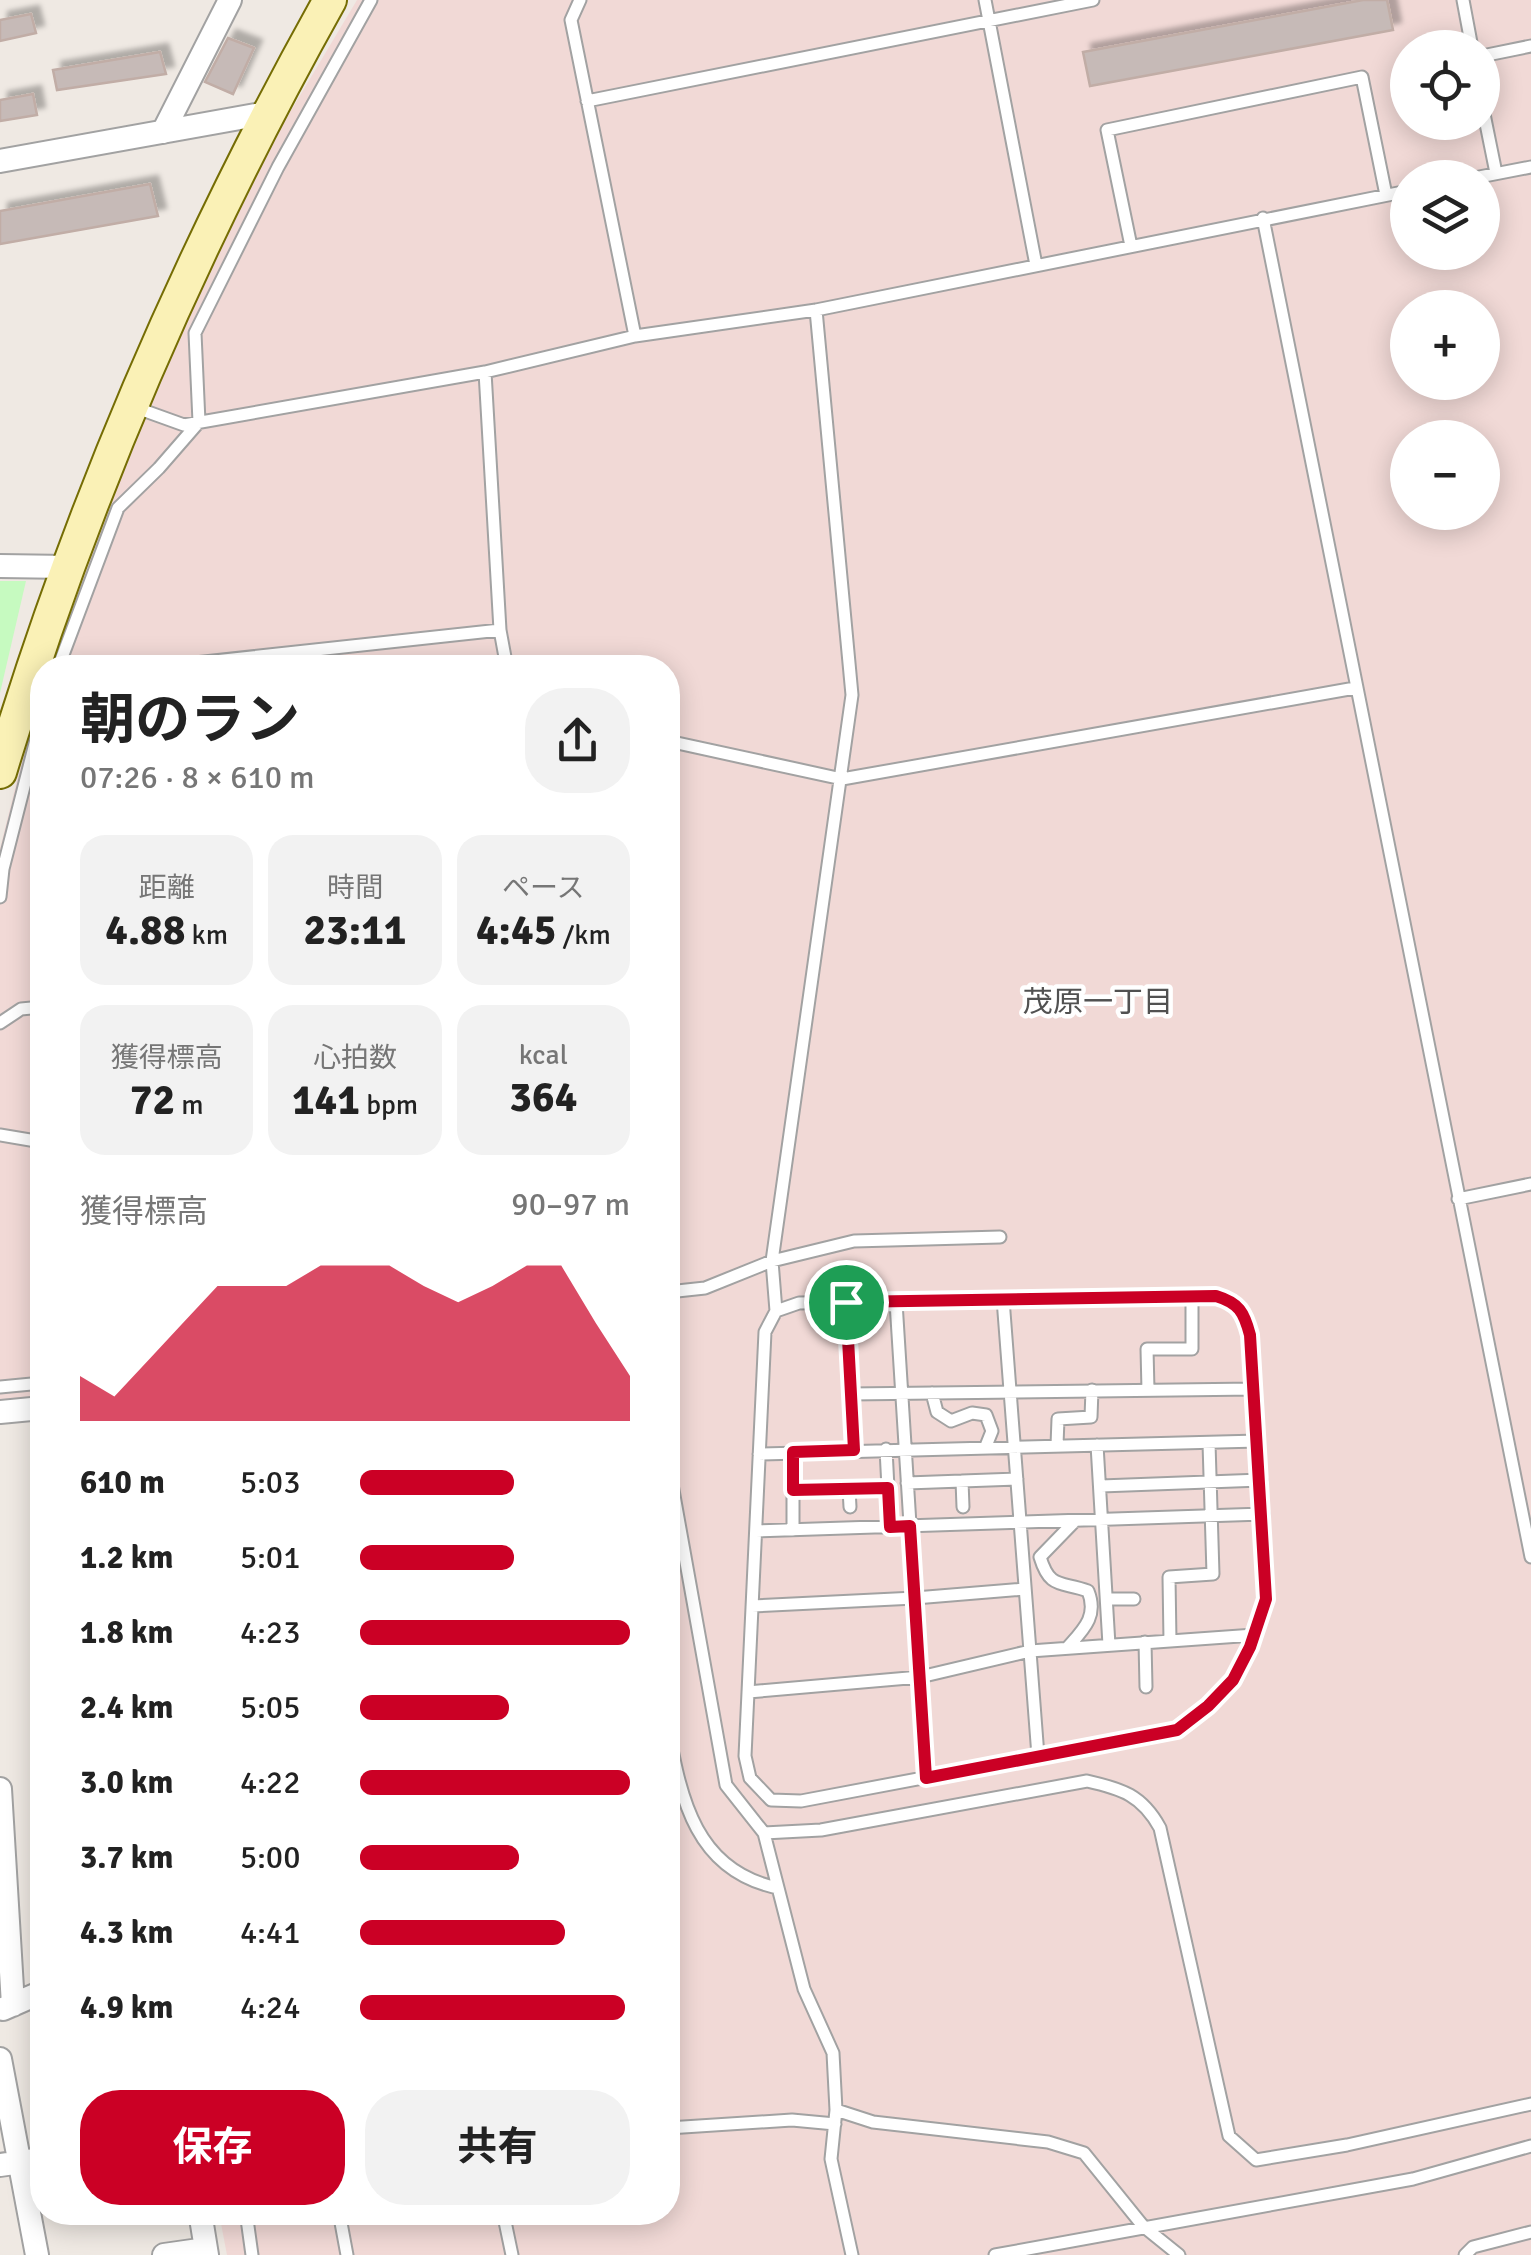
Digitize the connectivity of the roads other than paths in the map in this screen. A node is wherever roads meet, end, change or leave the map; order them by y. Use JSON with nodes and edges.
{"nodes":[{"id":1,"x":230,"y":0,"type":"edge"},
{"id":2,"x":330,"y":0,"type":"edge"},
{"id":3,"x":372,"y":0,"type":"edge"},
{"id":4,"x":580,"y":0,"type":"edge"},
{"id":5,"x":985,"y":0,"type":"edge"},
{"id":6,"x":1093,"y":0,"type":"edge"},
{"id":7,"x":1462,"y":0,"type":"edge"},
{"id":8,"x":990,"y":20,"type":"junction"},
{"id":9,"x":1468,"y":30,"type":"edge"},
{"id":10,"x":1531,"y":46,"type":"edge"},
{"id":11,"x":1500,"y":52,"type":"edge"},
{"id":12,"x":587,"y":101,"type":"junction"},
{"id":13,"x":267,"y":113,"type":"junction"},
{"id":14,"x":163,"y":132,"type":"junction"},
{"id":15,"x":0,"y":161,"type":"edge"},
{"id":16,"x":1531,"y":167,"type":"edge"},
{"id":17,"x":1500,"y":172,"type":"edge"},
{"id":18,"x":1390,"y":194,"type":"edge"},
{"id":19,"x":1386,"y":195,"type":"junction"},
{"id":20,"x":1263,"y":218,"type":"junction"},
{"id":21,"x":1131,"y":246,"type":"junction"},
{"id":22,"x":1036,"y":265,"type":"junction"},
{"id":23,"x":816,"y":310,"type":"junction"},
{"id":24,"x":634,"y":336,"type":"junction"},
{"id":25,"x":485,"y":372,"type":"junction"},
{"id":26,"x":130,"y":406,"type":"junction"},
{"id":27,"x":199,"y":422,"type":"junction"},
{"id":28,"x":0,"y":566,"type":"edge"},
{"id":29,"x":69,"y":566,"type":"junction"},
{"id":30,"x":500,"y":630,"type":"junction"},
{"id":31,"x":303,"y":652,"type":"junction"},
{"id":32,"x":37,"y":655,"type":"edge"},
{"id":33,"x":63,"y":655,"type":"edge"},
{"id":34,"x":274,"y":655,"type":"edge"},
{"id":35,"x":303,"y":655,"type":"edge"},
{"id":36,"x":505,"y":655,"type":"edge"},
{"id":37,"x":30,"y":678,"type":"edge"},
{"id":38,"x":1355,"y":688,"type":"junction"},
{"id":39,"x":680,"y":745,"type":"edge"},
{"id":40,"x":30,"y":763,"type":"edge"},
{"id":41,"x":0,"y":772,"type":"edge"},
{"id":42,"x":842,"y":779,"type":"junction"},
{"id":43,"x":0,"y":898,"type":"edge"},
{"id":44,"x":30,"y":1008,"type":"edge"},
{"id":45,"x":0,"y":1023,"type":"edge"},
{"id":46,"x":0,"y":1136,"type":"edge"},
{"id":47,"x":30,"y":1140,"type":"edge"},
{"id":48,"x":1531,"y":1184,"type":"edge"},
{"id":49,"x":1458,"y":1199,"type":"junction"},
{"id":50,"x":1000,"y":1237,"type":"dead end"},
{"id":51,"x":772,"y":1261,"type":"junction"},
{"id":52,"x":680,"y":1291,"type":"edge"},
{"id":53,"x":1192,"y":1297,"type":"junction"},
{"id":54,"x":1003,"y":1299,"type":"junction"},
{"id":55,"x":846,"y":1302,"type":"junction"},
{"id":56,"x":896,"y":1302,"type":"junction"},
{"id":57,"x":776,"y":1310,"type":"junction"},
{"id":58,"x":30,"y":1384,"type":"edge"},
{"id":59,"x":0,"y":1387,"type":"edge"},
{"id":60,"x":1254,"y":1389,"type":"junction"},
{"id":61,"x":1092,"y":1390,"type":"junction"},
{"id":62,"x":1148,"y":1390,"type":"junction"},
{"id":63,"x":1010,"y":1392,"type":"junction"},
{"id":64,"x":932,"y":1393,"type":"junction"},
{"id":65,"x":850,"y":1394,"type":"junction"},
{"id":66,"x":901,"y":1394,"type":"junction"},
{"id":67,"x":30,"y":1409,"type":"edge"},
{"id":68,"x":0,"y":1412,"type":"edge"},
{"id":69,"x":1258,"y":1441,"type":"junction"},
{"id":70,"x":1209,"y":1443,"type":"junction"},
{"id":71,"x":1097,"y":1445,"type":"junction"},
{"id":72,"x":986,"y":1446,"type":"junction"},
{"id":73,"x":1014,"y":1446,"type":"junction"},
{"id":74,"x":1057,"y":1446,"type":"junction"},
{"id":75,"x":905,"y":1448,"type":"junction"},
{"id":76,"x":886,"y":1449,"type":"junction"},
{"id":77,"x":854,"y":1450,"type":"junction"},
{"id":78,"x":793,"y":1452,"type":"junction"},
{"id":79,"x":759,"y":1454,"type":"junction"},
{"id":80,"x":1017,"y":1479,"type":"junction"},
{"id":81,"x":1261,"y":1480,"type":"junction"},
{"id":82,"x":962,"y":1482,"type":"junction"},
{"id":83,"x":1212,"y":1482,"type":"junction"},
{"id":84,"x":907,"y":1484,"type":"junction"},
{"id":85,"x":1101,"y":1486,"type":"junction"},
{"id":86,"x":888,"y":1488,"type":"junction"},
{"id":87,"x":848,"y":1489,"type":"junction"},
{"id":88,"x":793,"y":1490,"type":"junction"},
{"id":89,"x":850,"y":1506,"type":"dead end"},
{"id":90,"x":963,"y":1506,"type":"dead end"},
{"id":91,"x":1263,"y":1514,"type":"junction"},
{"id":92,"x":1211,"y":1517,"type":"junction"},
{"id":93,"x":1074,"y":1522,"type":"junction"},
{"id":94,"x":1103,"y":1522,"type":"junction"},
{"id":95,"x":1020,"y":1524,"type":"junction"},
{"id":96,"x":910,"y":1526,"type":"junction"},
{"id":97,"x":890,"y":1527,"type":"junction"},
{"id":98,"x":793,"y":1530,"type":"junction"},
{"id":99,"x":756,"y":1532,"type":"junction"},
{"id":100,"x":680,"y":1534,"type":"edge"},
{"id":101,"x":1531,"y":1557,"type":"edge"},
{"id":102,"x":680,"y":1558,"type":"edge"},
{"id":103,"x":684,"y":1558,"type":"junction"},
{"id":104,"x":1025,"y":1589,"type":"junction"},
{"id":105,"x":915,"y":1598,"type":"junction"},
{"id":106,"x":1134,"y":1598,"type":"dead end"},
{"id":107,"x":1108,"y":1599,"type":"junction"},
{"id":108,"x":752,"y":1606,"type":"junction"},
{"id":109,"x":1254,"y":1635,"type":"junction"},
{"id":110,"x":1170,"y":1641,"type":"junction"},
{"id":111,"x":1145,"y":1642,"type":"junction"},
{"id":112,"x":1109,"y":1644,"type":"junction"},
{"id":113,"x":1068,"y":1647,"type":"junction"},
{"id":114,"x":1030,"y":1651,"type":"junction"},
{"id":115,"x":920,"y":1677,"type":"junction"},
{"id":116,"x":1146,"y":1687,"type":"dead end"},
{"id":117,"x":748,"y":1692,"type":"junction"},
{"id":118,"x":1038,"y":1756,"type":"junction"},
{"id":119,"x":926,"y":1778,"type":"junction"},
{"id":120,"x":0,"y":1789,"type":"edge"},
{"id":121,"x":680,"y":1789,"type":"edge"},
{"id":122,"x":764,"y":1833,"type":"junction"},
{"id":123,"x":3,"y":1888,"type":"edge"},
{"id":124,"x":778,"y":1888,"type":"junction"},
{"id":125,"x":30,"y":1997,"type":"edge"},
{"id":126,"x":7,"y":2008,"type":"edge"},
{"id":127,"x":0,"y":2059,"type":"edge"},
{"id":128,"x":1531,"y":2104,"type":"edge"},
{"id":129,"x":836,"y":2110,"type":"junction"},
{"id":130,"x":835,"y":2124,"type":"junction"},
{"id":131,"x":680,"y":2127,"type":"edge"},
{"id":132,"x":1531,"y":2146,"type":"edge"},
{"id":133,"x":21,"y":2162,"type":"edge"},
{"id":134,"x":30,"y":2211,"type":"edge"},
{"id":135,"x":33,"y":2225,"type":"edge"},
{"id":136,"x":202,"y":2225,"type":"edge"},
{"id":137,"x":248,"y":2225,"type":"edge"},
{"id":138,"x":341,"y":2225,"type":"edge"},
{"id":139,"x":506,"y":2225,"type":"edge"},
{"id":140,"x":1143,"y":2226,"type":"junction"},
{"id":141,"x":1531,"y":2232,"type":"edge"},
{"id":142,"x":206,"y":2252,"type":"edge"},
{"id":143,"x":38,"y":2255,"type":"edge"},
{"id":144,"x":164,"y":2255,"type":"edge"},
{"id":145,"x":252,"y":2255,"type":"edge"},
{"id":146,"x":346,"y":2255,"type":"edge"},
{"id":147,"x":512,"y":2255,"type":"edge"},
{"id":148,"x":852,"y":2255,"type":"edge"},
{"id":149,"x":994,"y":2255,"type":"edge"},
{"id":150,"x":1179,"y":2255,"type":"edge"},
{"id":151,"x":1465,"y":2255,"type":"edge"}],
"edges":[{"from":1,"to":14,"type":"street"},
{"from":2,"to":13,"type":"street"},
{"from":3,"to":27,"type":"lane"},
{"from":4,"to":12,"type":"lane"},
{"from":5,"to":8,"type":"lane"},
{"from":6,"to":8,"type":"lane"},
{"from":7,"to":9,"type":"lane"},
{"from":8,"to":12,"type":"lane"},
{"from":8,"to":22,"type":"lane"},
{"from":10,"to":11,"type":"lane"},
{"from":12,"to":24,"type":"lane"},
{"from":13,"to":14,"type":"street"},
{"from":13,"to":26,"type":"street"},
{"from":14,"to":15,"type":"street"},
{"from":16,"to":17,"type":"lane"},
{"from":18,"to":19,"type":"lane"},
{"from":19,"to":20,"type":"lane"},
{"from":19,"to":21,"type":"lane"},
{"from":20,"to":21,"type":"lane"},
{"from":20,"to":38,"type":"lane"},
{"from":21,"to":22,"type":"lane"},
{"from":22,"to":23,"type":"lane"},
{"from":23,"to":24,"type":"lane"},
{"from":23,"to":42,"type":"lane"},
{"from":24,"to":25,"type":"lane"},
{"from":25,"to":27,"type":"lane"},
{"from":25,"to":30,"type":"lane"},
{"from":26,"to":27,"type":"lane"},
{"from":26,"to":29,"type":"street"},
{"from":27,"to":33,"type":"lane"},
{"from":28,"to":29,"type":"street"},
{"from":29,"to":32,"type":"street"},
{"from":30,"to":31,"type":"lane"},
{"from":30,"to":36,"type":"lane"},
{"from":31,"to":34,"type":"lane"},
{"from":31,"to":35,"type":"lane"},
{"from":37,"to":41,"type":"street"},
{"from":38,"to":42,"type":"lane"},
{"from":38,"to":49,"type":"lane"},
{"from":39,"to":42,"type":"lane"},
{"from":40,"to":43,"type":"lane"},
{"from":42,"to":51,"type":"lane"},
{"from":44,"to":45,"type":"lane"},
{"from":46,"to":47,"type":"lane"},
{"from":48,"to":49,"type":"lane"},
{"from":49,"to":101,"type":"lane"},
{"from":50,"to":51,"type":"lane"},
{"from":51,"to":52,"type":"lane"},
{"from":51,"to":57,"type":"lane"},
{"from":53,"to":54,"type":"lane"},
{"from":53,"to":60,"type":"lane"},
{"from":53,"to":62,"type":"lane"},
{"from":54,"to":56,"type":"lane"},
{"from":54,"to":63,"type":"lane"},
{"from":55,"to":56,"type":"lane"},
{"from":55,"to":57,"type":"lane"},
{"from":55,"to":65,"type":"lane"},
{"from":56,"to":66,"type":"lane"},
{"from":57,"to":79,"type":"lane"},
{"from":58,"to":59,"type":"lane"},
{"from":60,"to":62,"type":"lane"},
{"from":60,"to":69,"type":"lane"},
{"from":61,"to":62,"type":"lane"},
{"from":61,"to":63,"type":"lane"},
{"from":61,"to":74,"type":"lane"},
{"from":63,"to":64,"type":"lane"},
{"from":63,"to":73,"type":"lane"},
{"from":64,"to":66,"type":"lane"},
{"from":64,"to":72,"type":"lane"},
{"from":65,"to":66,"type":"lane"},
{"from":65,"to":77,"type":"lane"},
{"from":66,"to":75,"type":"lane"},
{"from":67,"to":68,"type":"street"},
{"from":69,"to":70,"type":"lane"},
{"from":69,"to":81,"type":"lane"},
{"from":70,"to":71,"type":"lane"},
{"from":70,"to":83,"type":"lane"},
{"from":71,"to":74,"type":"lane"},
{"from":71,"to":85,"type":"lane"},
{"from":72,"to":73,"type":"lane"},
{"from":72,"to":75,"type":"lane"},
{"from":73,"to":74,"type":"lane"},
{"from":73,"to":80,"type":"lane"},
{"from":75,"to":76,"type":"lane"},
{"from":75,"to":84,"type":"lane"},
{"from":76,"to":77,"type":"lane"},
{"from":76,"to":86,"type":"lane"},
{"from":77,"to":78,"type":"lane"},
{"from":78,"to":79,"type":"lane"},
{"from":78,"to":88,"type":"lane"},
{"from":79,"to":99,"type":"lane"},
{"from":80,"to":82,"type":"lane"},
{"from":80,"to":95,"type":"lane"},
{"from":81,"to":83,"type":"lane"},
{"from":81,"to":91,"type":"lane"},
{"from":82,"to":84,"type":"lane"},
{"from":82,"to":90,"type":"lane"},
{"from":83,"to":85,"type":"lane"},
{"from":83,"to":92,"type":"lane"},
{"from":84,"to":96,"type":"lane"},
{"from":85,"to":94,"type":"lane"},
{"from":86,"to":87,"type":"lane"},
{"from":86,"to":97,"type":"lane"},
{"from":87,"to":88,"type":"lane"},
{"from":87,"to":89,"type":"lane"},
{"from":88,"to":98,"type":"lane"},
{"from":91,"to":92,"type":"lane"},
{"from":91,"to":109,"type":"lane"},
{"from":92,"to":94,"type":"lane"},
{"from":92,"to":110,"type":"lane"},
{"from":93,"to":94,"type":"lane"},
{"from":93,"to":95,"type":"lane"},
{"from":93,"to":113,"type":"lane"},
{"from":94,"to":107,"type":"lane"},
{"from":95,"to":96,"type":"lane"},
{"from":95,"to":104,"type":"lane"},
{"from":96,"to":97,"type":"lane"},
{"from":96,"to":105,"type":"lane"},
{"from":97,"to":98,"type":"lane"},
{"from":98,"to":99,"type":"lane"},
{"from":99,"to":108,"type":"lane"},
{"from":100,"to":103,"type":"lane"},
{"from":102,"to":103,"type":"lane"},
{"from":103,"to":122,"type":"lane"},
{"from":104,"to":105,"type":"lane"},
{"from":104,"to":114,"type":"lane"},
{"from":105,"to":108,"type":"lane"},
{"from":105,"to":115,"type":"lane"},
{"from":106,"to":107,"type":"lane"},
{"from":107,"to":112,"type":"lane"},
{"from":108,"to":117,"type":"lane"},
{"from":109,"to":110,"type":"lane"},
{"from":109,"to":118,"type":"lane"},
{"from":110,"to":111,"type":"lane"},
{"from":111,"to":112,"type":"lane"},
{"from":111,"to":116,"type":"lane"},
{"from":112,"to":113,"type":"lane"},
{"from":113,"to":114,"type":"lane"},
{"from":114,"to":115,"type":"lane"},
{"from":114,"to":118,"type":"lane"},
{"from":115,"to":117,"type":"lane"},
{"from":115,"to":119,"type":"lane"},
{"from":117,"to":119,"type":"lane"},
{"from":118,"to":119,"type":"lane"},
{"from":120,"to":123,"type":"street"},
{"from":121,"to":124,"type":"lane"},
{"from":122,"to":124,"type":"lane"},
{"from":122,"to":128,"type":"lane"},
{"from":123,"to":126,"type":"street"},
{"from":124,"to":129,"type":"lane"},
{"from":125,"to":126,"type":"street"},
{"from":127,"to":133,"type":"street"},
{"from":129,"to":130,"type":"lane"},
{"from":129,"to":140,"type":"lane"},
{"from":130,"to":131,"type":"lane"},
{"from":130,"to":148,"type":"lane"},
{"from":132,"to":140,"type":"lane"},
{"from":133,"to":134,"type":"street"},
{"from":135,"to":143,"type":"street"},
{"from":136,"to":142,"type":"street"},
{"from":137,"to":145,"type":"lane"},
{"from":138,"to":146,"type":"lane"},
{"from":139,"to":147,"type":"lane"},
{"from":140,"to":149,"type":"lane"},
{"from":140,"to":150,"type":"lane"},
{"from":141,"to":151,"type":"lane"},
{"from":142,"to":144,"type":"street"}]}
